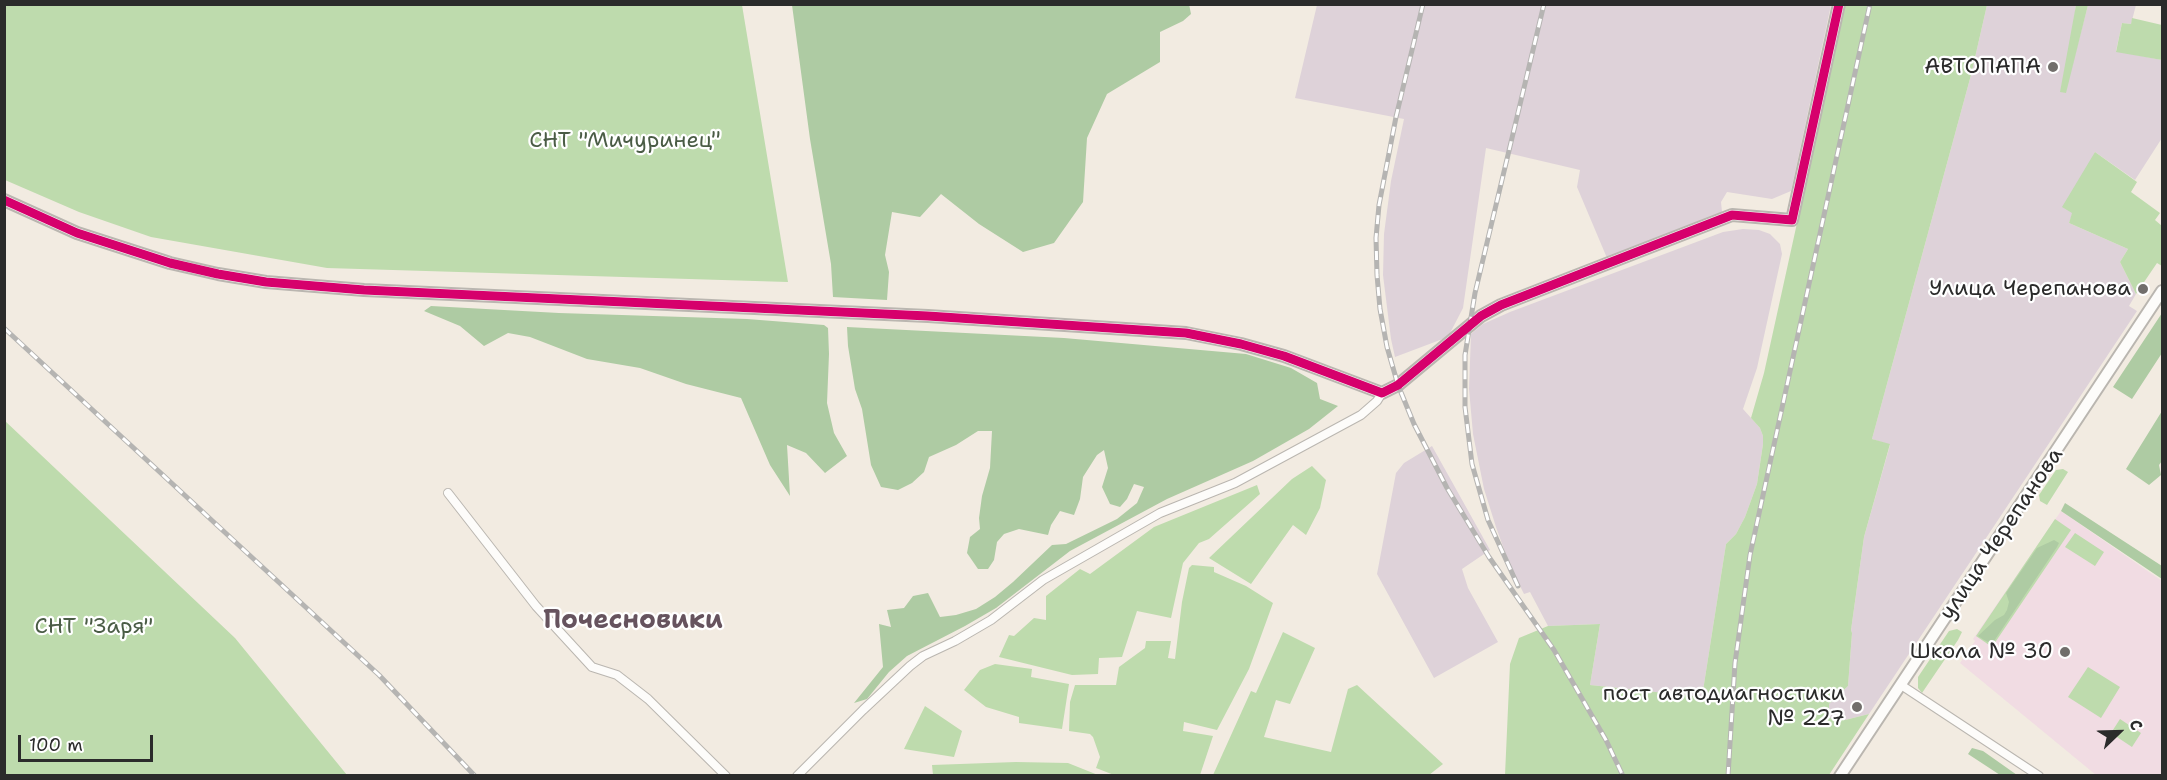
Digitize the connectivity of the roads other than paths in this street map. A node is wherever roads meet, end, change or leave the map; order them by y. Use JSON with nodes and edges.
{"nodes":[{"id":1,"x":1839,"y":4,"type":"edge"},
{"id":2,"x":4,"y":200,"type":"edge"},
{"id":3,"x":2163,"y":291,"type":"edge"},
{"id":4,"x":1382,"y":393,"type":"junction"},
{"id":5,"x":448,"y":493,"type":"dead end"},
{"id":6,"x":1901,"y":685,"type":"junction"},
{"id":7,"x":726,"y":776,"type":"edge"},
{"id":8,"x":797,"y":776,"type":"edge"},
{"id":9,"x":1840,"y":776,"type":"edge"},
{"id":10,"x":2039,"y":776,"type":"edge"}],
"edges":[{"from":1,"to":4,"type":"street"},
{"from":2,"to":4,"type":"street"},
{"from":3,"to":6,"type":"street","name":"улица Черепанова"},
{"from":4,"to":8,"type":"street"},
{"from":5,"to":7,"type":"street"},
{"from":6,"to":9,"type":"street","name":"улица Черепанова"},
{"from":6,"to":10,"type":"street"}]}
